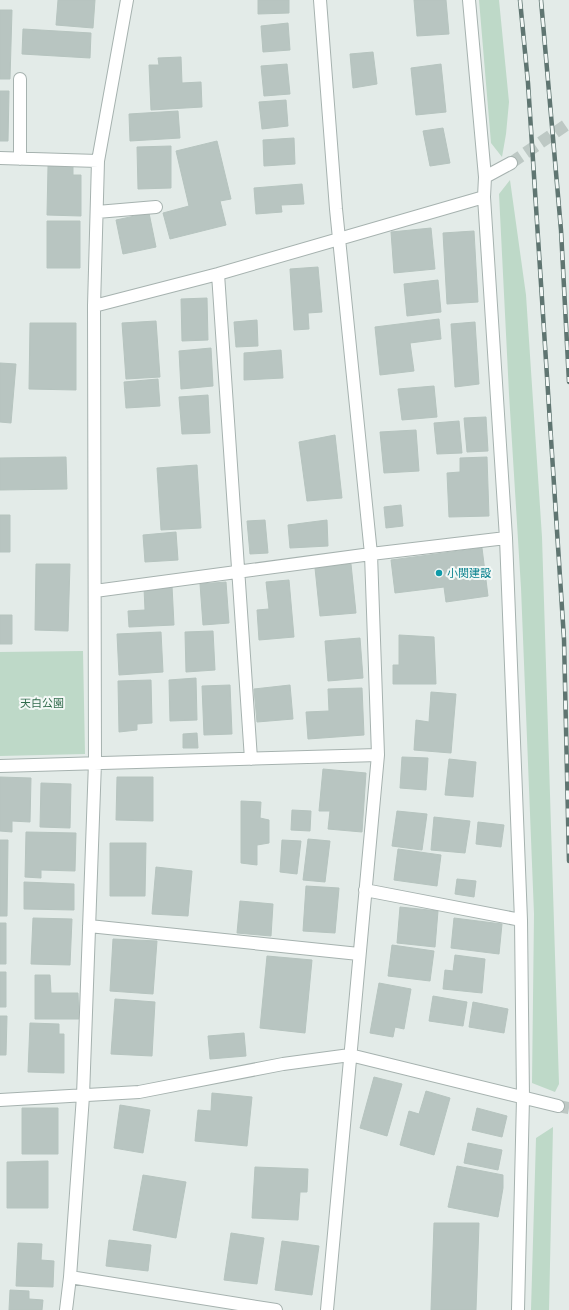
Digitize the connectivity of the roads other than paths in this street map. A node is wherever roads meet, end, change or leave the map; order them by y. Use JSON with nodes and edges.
{"nodes":[{"id":1,"x":127,"y":0,"type":"edge"},
{"id":2,"x":320,"y":0,"type":"edge"},
{"id":3,"x":468,"y":0,"type":"edge"},
{"id":4,"x":20,"y":79,"type":"dead end"},
{"id":5,"x":0,"y":158,"type":"edge"},
{"id":6,"x":20,"y":159,"type":"junction"},
{"id":7,"x":98,"y":161,"type":"junction"},
{"id":8,"x":511,"y":163,"type":"tunnel mouth"},
{"id":9,"x":485,"y":177,"type":"junction"},
{"id":10,"x":484,"y":197,"type":"junction"},
{"id":11,"x":156,"y":207,"type":"dead end"},
{"id":12,"x":97,"y":212,"type":"junction"},
{"id":13,"x":339,"y":239,"type":"junction"},
{"id":14,"x":218,"y":274,"type":"junction"},
{"id":15,"x":94,"y":306,"type":"junction"},
{"id":16,"x":506,"y":538,"type":"junction"},
{"id":17,"x":371,"y":554,"type":"junction"},
{"id":18,"x":239,"y":572,"type":"junction"},
{"id":19,"x":95,"y":591,"type":"junction"},
{"id":20,"x":378,"y":755,"type":"junction"},
{"id":21,"x":251,"y":759,"type":"junction"},
{"id":22,"x":95,"y":762,"type":"junction"},
{"id":23,"x":0,"y":766,"type":"edge"},
{"id":24,"x":365,"y":890,"type":"junction"},
{"id":25,"x":521,"y":920,"type":"junction"},
{"id":26,"x":89,"y":926,"type":"junction"},
{"id":27,"x":359,"y":954,"type":"junction"},
{"id":28,"x":350,"y":1055,"type":"junction"},
{"id":29,"x":82,"y":1096,"type":"junction"},
{"id":30,"x":523,"y":1098,"type":"junction"},
{"id":31,"x":0,"y":1100,"type":"edge"},
{"id":32,"x":558,"y":1106,"type":"tunnel mouth"},
{"id":33,"x":70,"y":1277,"type":"junction"},
{"id":34,"x":66,"y":1310,"type":"edge"},
{"id":35,"x":276,"y":1310,"type":"edge"},
{"id":36,"x":327,"y":1310,"type":"edge"},
{"id":37,"x":518,"y":1310,"type":"edge"}],
"edges":[{"from":1,"to":7,"type":"street"},
{"from":2,"to":13,"type":"street"},
{"from":3,"to":9,"type":"street"},
{"from":4,"to":6,"type":"street"},
{"from":5,"to":6,"type":"street"},
{"from":6,"to":7,"type":"street"},
{"from":7,"to":12,"type":"street"},
{"from":8,"to":9,"type":"street"},
{"from":9,"to":10,"type":"street"},
{"from":10,"to":13,"type":"street"},
{"from":10,"to":16,"type":"street"},
{"from":11,"to":12,"type":"street"},
{"from":12,"to":15,"type":"street"},
{"from":13,"to":14,"type":"street"},
{"from":13,"to":17,"type":"street"},
{"from":14,"to":15,"type":"street"},
{"from":14,"to":18,"type":"street"},
{"from":15,"to":19,"type":"street"},
{"from":16,"to":17,"type":"street"},
{"from":16,"to":25,"type":"street"},
{"from":17,"to":18,"type":"street"},
{"from":17,"to":20,"type":"street"},
{"from":18,"to":19,"type":"street"},
{"from":18,"to":21,"type":"street"},
{"from":19,"to":22,"type":"street"},
{"from":20,"to":21,"type":"street"},
{"from":20,"to":24,"type":"street"},
{"from":21,"to":22,"type":"street"},
{"from":22,"to":23,"type":"street"},
{"from":22,"to":26,"type":"street"},
{"from":24,"to":25,"type":"street"},
{"from":24,"to":27,"type":"street"},
{"from":25,"to":30,"type":"street"},
{"from":26,"to":27,"type":"street"},
{"from":26,"to":29,"type":"street"},
{"from":27,"to":28,"type":"street"},
{"from":28,"to":29,"type":"street"},
{"from":28,"to":30,"type":"street"},
{"from":28,"to":36,"type":"street"},
{"from":29,"to":31,"type":"street"},
{"from":29,"to":33,"type":"street"},
{"from":30,"to":32,"type":"street"},
{"from":30,"to":37,"type":"street"},
{"from":33,"to":34,"type":"street"},
{"from":33,"to":35,"type":"street"}]}
